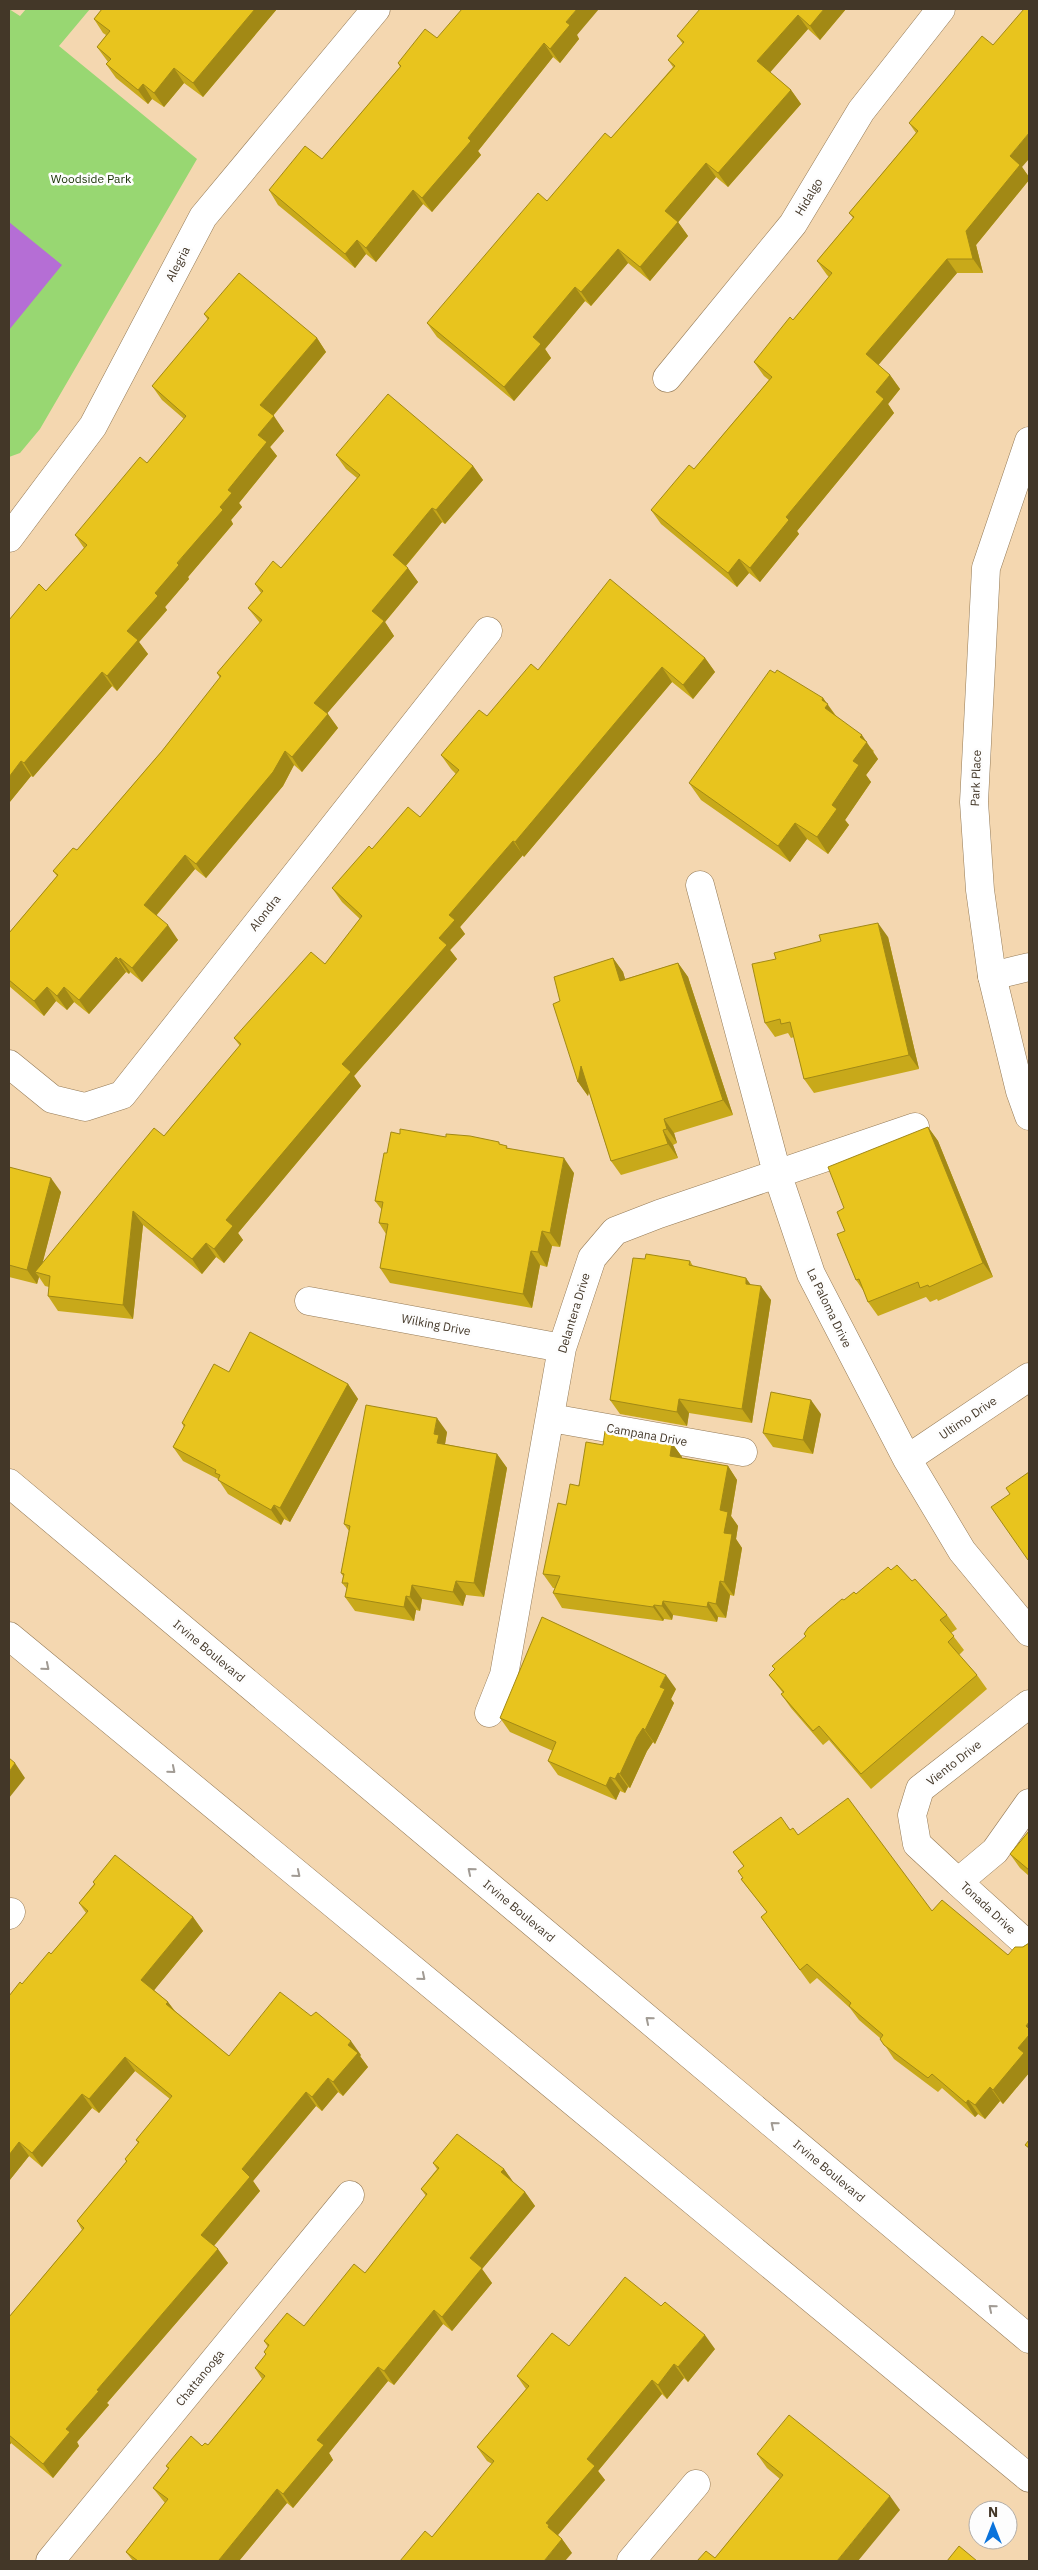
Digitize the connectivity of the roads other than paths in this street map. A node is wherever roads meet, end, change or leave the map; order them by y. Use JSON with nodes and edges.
{"nodes":[{"id":1,"x":376,"y":9,"type":"edge"},
{"id":2,"x":941,"y":9,"type":"edge"},
{"id":3,"x":667,"y":378,"type":"dead end"},
{"id":4,"x":1029,"y":441,"type":"edge"},
{"id":5,"x":9,"y":537,"type":"edge"},
{"id":6,"x":488,"y":631,"type":"dead end"},
{"id":7,"x":700,"y":885,"type":"dead end"},
{"id":8,"x":1029,"y":967,"type":"edge"},
{"id":9,"x":992,"y":976,"type":"junction"},
{"id":10,"x":9,"y":1064,"type":"edge"},
{"id":11,"x":1029,"y":1116,"type":"edge"},
{"id":12,"x":915,"y":1127,"type":"dead end"},
{"id":13,"x":777,"y":1173,"type":"junction"},
{"id":14,"x":309,"y":1301,"type":"dead end"},
{"id":15,"x":562,"y":1348,"type":"junction"},
{"id":16,"x":1029,"y":1377,"type":"edge"},
{"id":17,"x":551,"y":1418,"type":"junction"},
{"id":18,"x":743,"y":1452,"type":"dead end"},
{"id":19,"x":907,"y":1459,"type":"junction"},
{"id":20,"x":9,"y":1483,"type":"edge"},
{"id":21,"x":1029,"y":1632,"type":"edge"},
{"id":22,"x":9,"y":1636,"type":"edge"},
{"id":23,"x":1029,"y":1704,"type":"edge"},
{"id":24,"x":489,"y":1713,"type":"dead end"},
{"id":25,"x":1029,"y":1803,"type":"edge"},
{"id":26,"x":958,"y":1882,"type":"junction"},
{"id":27,"x":1029,"y":1946,"type":"edge"},
{"id":28,"x":350,"y":2195,"type":"dead end"},
{"id":29,"x":1029,"y":2339,"type":"edge"},
{"id":30,"x":1029,"y":2478,"type":"edge"},
{"id":31,"x":696,"y":2484,"type":"dead end"},
{"id":32,"x":50,"y":2561,"type":"edge"},
{"id":33,"x":631,"y":2561,"type":"edge"}],
"edges":[{"from":1,"to":5,"type":"street","name":"Alegria"},
{"from":2,"to":3,"type":"street","name":"Hidalgo"},
{"from":4,"to":9,"type":"street","name":"Park Place"},
{"from":6,"to":10,"type":"street","name":"Alondra"},
{"from":7,"to":13,"type":"street","name":"La Paloma Drive"},
{"from":8,"to":9,"type":"street"},
{"from":9,"to":11,"type":"street","name":"Park Place"},
{"from":12,"to":13,"type":"street","name":"Delantera Drive"},
{"from":13,"to":15,"type":"street","name":"Delantera Drive"},
{"from":13,"to":19,"type":"street","name":"La Paloma Drive"},
{"from":14,"to":15,"type":"street","name":"Wilking Drive"},
{"from":15,"to":17,"type":"street","name":"Delantera Drive"},
{"from":16,"to":19,"type":"street","name":"Ultimo Drive"},
{"from":17,"to":18,"type":"street","name":"Campana Drive"},
{"from":17,"to":24,"type":"street","name":"Delantera Drive"},
{"from":19,"to":21,"type":"street","name":"La Paloma Drive"},
{"from":29,"to":20,"type":"street","name":"Irvine Boulevard","one_way":true},
{"from":22,"to":30,"type":"street","one_way":true},
{"from":23,"to":26,"type":"street","name":"Viento Drive"},
{"from":25,"to":26,"type":"street","name":"Tonada Drive"},
{"from":26,"to":27,"type":"street","name":"Tonada Drive"},
{"from":28,"to":32,"type":"street","name":"Chattanooga"},
{"from":31,"to":33,"type":"street"}]}
